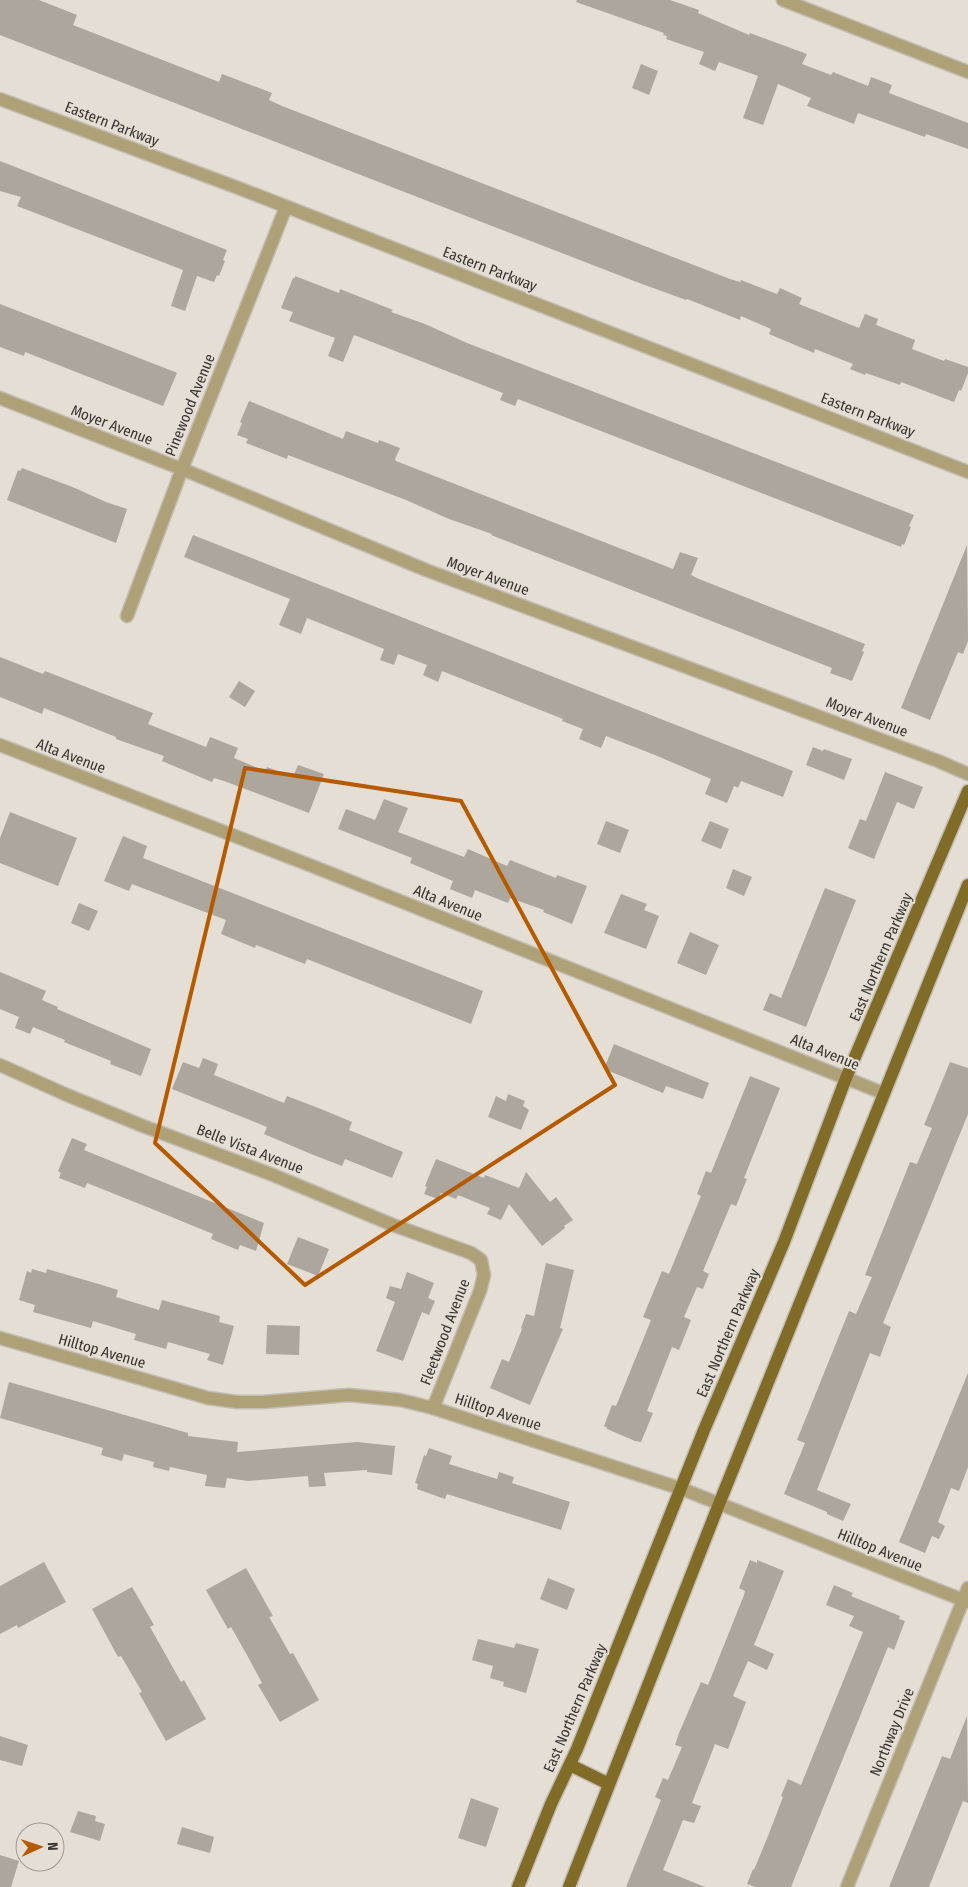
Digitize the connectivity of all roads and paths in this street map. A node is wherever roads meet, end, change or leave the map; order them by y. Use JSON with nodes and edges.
{"nodes":[{"id":1,"x":784,"y":0,"type":"edge"},
{"id":2,"x":968,"y":72,"type":"edge"},
{"id":3,"x":0,"y":99,"type":"edge"},
{"id":4,"x":286,"y":208,"type":"junction"},
{"id":5,"x":0,"y":398,"type":"edge"},
{"id":6,"x":182,"y":469,"type":"junction"},
{"id":7,"x":968,"y":472,"type":"edge"},
{"id":8,"x":127,"y":616,"type":"dead end"},
{"id":9,"x":0,"y":746,"type":"edge"},
{"id":10,"x":968,"y":774,"type":"edge"},
{"id":11,"x":968,"y":791,"type":"edge"},
{"id":12,"x":968,"y":885,"type":"edge"},
{"id":13,"x":0,"y":1064,"type":"edge"},
{"id":14,"x":846,"y":1078,"type":"junction"},
{"id":15,"x":883,"y":1093,"type":"junction"},
{"id":16,"x":483,"y":1267,"type":"joint"},
{"id":17,"x":0,"y":1338,"type":"edge"},
{"id":18,"x":433,"y":1408,"type":"junction"},
{"id":19,"x":682,"y":1489,"type":"junction"},
{"id":20,"x":719,"y":1504,"type":"junction"},
{"id":21,"x":968,"y":1588,"type":"edge"},
{"id":22,"x":966,"y":1601,"type":"edge"},
{"id":23,"x":570,"y":1765,"type":"junction"},
{"id":24,"x":609,"y":1784,"type":"junction"},
{"id":25,"x":518,"y":1887,"type":"edge"},
{"id":26,"x":569,"y":1887,"type":"edge"},
{"id":27,"x":847,"y":1887,"type":"edge"}],
"edges":[{"from":1,"to":2,"type":"street"},
{"from":3,"to":4,"type":"street","name":"Eastern Parkway"},
{"from":4,"to":6,"type":"street","name":"Pinewood Avenue"},
{"from":4,"to":7,"type":"street","name":"Eastern Parkway"},
{"from":5,"to":6,"type":"street","name":"Moyer Avenue"},
{"from":6,"to":8,"type":"street","name":"Pinewood Avenue"},
{"from":6,"to":10,"type":"street","name":"Moyer Avenue"},
{"from":9,"to":14,"type":"street","name":"Alta Avenue"},
{"from":11,"to":14,"type":"main road","name":"East Northern Parkway"},
{"from":12,"to":15,"type":"main road"},
{"from":13,"to":16,"type":"street","name":"Belle Vista Avenue"},
{"from":14,"to":15,"type":"street","name":"Alta Avenue"},
{"from":14,"to":19,"type":"main road","name":"East Northern Parkway"},
{"from":15,"to":20,"type":"main road"},
{"from":16,"to":18,"type":"street","name":"Fleetwood Avenue"},
{"from":17,"to":18,"type":"street","name":"Hilltop Avenue"},
{"from":18,"to":19,"type":"street","name":"Hilltop Avenue"},
{"from":19,"to":20,"type":"street","name":"Hilltop Avenue"},
{"from":19,"to":23,"type":"main road","name":"East Northern Parkway"},
{"from":20,"to":22,"type":"street","name":"Hilltop Avenue"},
{"from":20,"to":24,"type":"main road"},
{"from":21,"to":22,"type":"street","name":"Northway Drive"},
{"from":22,"to":27,"type":"street","name":"Northway Drive"},
{"from":23,"to":24,"type":"main road"},
{"from":23,"to":25,"type":"main road","name":"East Northern Parkway"},
{"from":24,"to":26,"type":"main road"}]}
